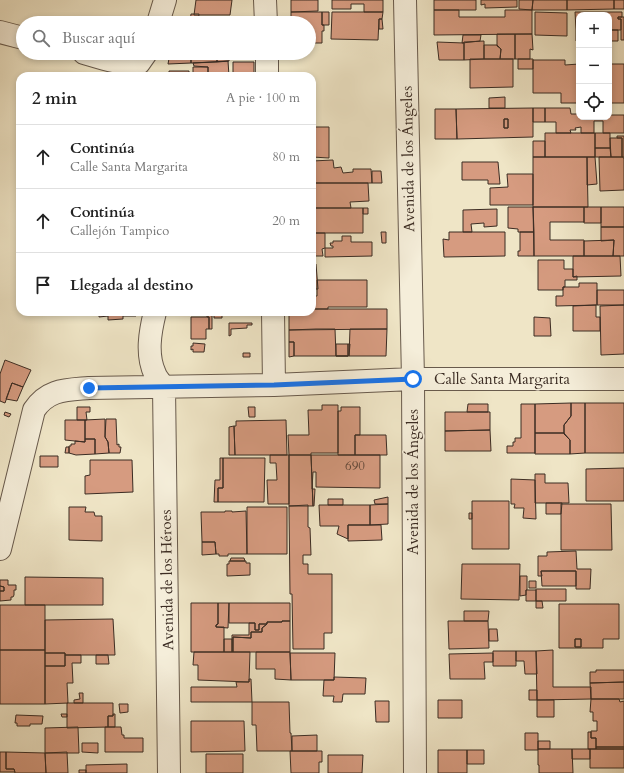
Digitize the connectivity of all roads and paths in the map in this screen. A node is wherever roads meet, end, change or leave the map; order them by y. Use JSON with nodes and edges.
{"nodes":[{"id":1,"x":165,"y":0,"type":"edge"},
{"id":2,"x":266,"y":0,"type":"edge"},
{"id":3,"x":405,"y":0,"type":"edge"},
{"id":4,"x":160,"y":16,"type":"edge"},
{"id":5,"x":266,"y":16,"type":"edge"},
{"id":6,"x":0,"y":32,"type":"edge"},
{"id":7,"x":16,"y":36,"type":"edge"},
{"id":8,"x":110,"y":60,"type":"edge"},
{"id":9,"x":138,"y":60,"type":"edge"},
{"id":10,"x":267,"y":60,"type":"edge"},
{"id":11,"x":267,"y":72,"type":"edge"},
{"id":12,"x":154,"y":316,"type":"edge"},
{"id":13,"x":272,"y":316,"type":"edge"},
{"id":14,"x":413,"y":379,"type":"junction"},
{"id":15,"x":624,"y":379,"type":"edge"},
{"id":16,"x":274,"y":385,"type":"junction"},
{"id":17,"x":164,"y":387,"type":"junction"},
{"id":18,"x":0,"y":549,"type":"edge"},
{"id":19,"x":169,"y":773,"type":"edge"},
{"id":20,"x":415,"y":773,"type":"edge"}],
"edges":[{"from":1,"to":4,"type":"street"},
{"from":2,"to":5,"type":"street"},
{"from":3,"to":14,"type":"street","name":"Avenida de los Ángeles"},
{"from":6,"to":7,"type":"street"},
{"from":8,"to":9,"type":"street"},
{"from":10,"to":11,"type":"street"},
{"from":12,"to":17,"type":"street"},
{"from":13,"to":16,"type":"street"},
{"from":14,"to":15,"type":"street","name":"Calle Santa Margarita"},
{"from":14,"to":16,"type":"street","name":"Calle Santa Margarita"},
{"from":14,"to":20,"type":"street","name":"Avenida de los Ángeles"},
{"from":16,"to":17,"type":"street","name":"Calle Santa Margarita"},
{"from":17,"to":18,"type":"street","name":"Calle Santa Margarita"},
{"from":17,"to":19,"type":"street","name":"Avenida de los Héroes"}]}
